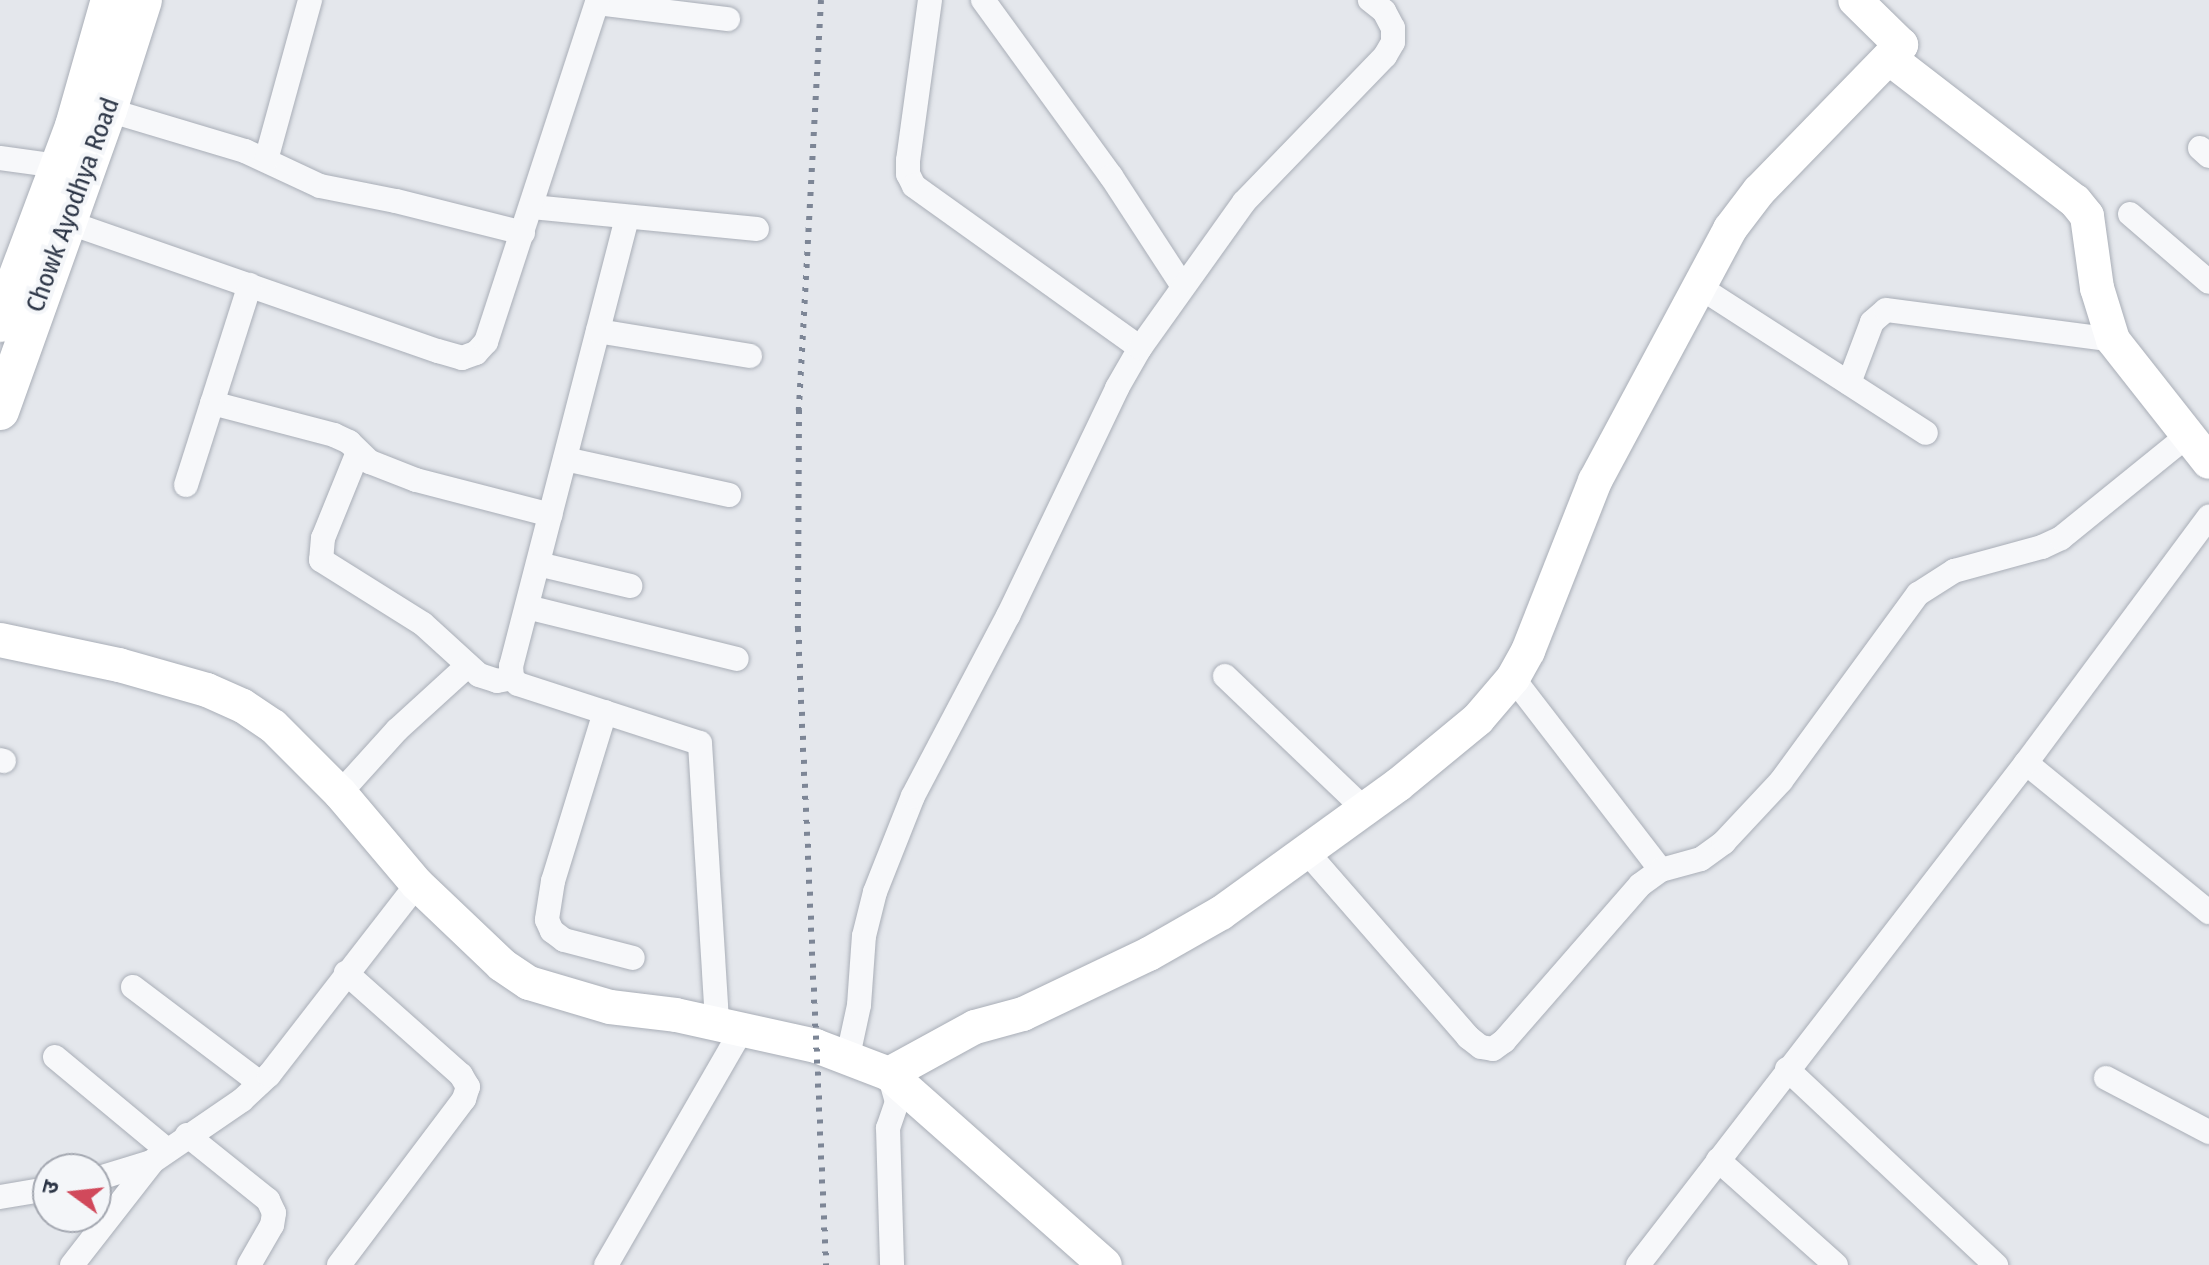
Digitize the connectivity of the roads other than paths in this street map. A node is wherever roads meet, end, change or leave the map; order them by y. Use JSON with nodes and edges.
{"nodes":[{"id":1,"x":110,"y":0,"type":"edge"},
{"id":2,"x":143,"y":0,"type":"edge"},
{"id":3,"x":310,"y":0,"type":"edge"},
{"id":4,"x":930,"y":0,"type":"edge"},
{"id":5,"x":983,"y":0,"type":"edge"},
{"id":6,"x":1370,"y":0,"type":"edge"},
{"id":7,"x":1855,"y":0,"type":"edge"},
{"id":8,"x":598,"y":2,"type":"edge"},
{"id":9,"x":728,"y":19,"type":"dead end"},
{"id":10,"x":1889,"y":58,"type":"junction"},
{"id":11,"x":108,"y":110,"type":"junction"},
{"id":12,"x":0,"y":158,"type":"edge"},
{"id":13,"x":266,"y":160,"type":"junction"},
{"id":14,"x":73,"y":168,"type":"junction"},
{"id":15,"x":532,"y":207,"type":"junction"},
{"id":16,"x":2130,"y":214,"type":"dead end"},
{"id":17,"x":627,"y":218,"type":"junction"},
{"id":18,"x":67,"y":222,"type":"junction"},
{"id":19,"x":757,"y":229,"type":"dead end"},
{"id":20,"x":523,"y":233,"type":"junction"},
{"id":21,"x":2209,"y":282,"type":"edge"},
{"id":22,"x":250,"y":285,"type":"junction"},
{"id":23,"x":1182,"y":285,"type":"junction"},
{"id":24,"x":1698,"y":286,"type":"junction"},
{"id":25,"x":0,"y":323,"type":"edge"},
{"id":26,"x":598,"y":331,"type":"junction"},
{"id":27,"x":2113,"y":340,"type":"junction"},
{"id":28,"x":1140,"y":348,"type":"junction"},
{"id":29,"x":750,"y":356,"type":"dead end"},
{"id":30,"x":1849,"y":383,"type":"junction"},
{"id":31,"x":212,"y":403,"type":"junction"},
{"id":32,"x":0,"y":409,"type":"edge"},
{"id":33,"x":1926,"y":433,"type":"dead end"},
{"id":34,"x":2187,"y":436,"type":"junction"},
{"id":35,"x":358,"y":452,"type":"junction"},
{"id":36,"x":565,"y":459,"type":"junction"},
{"id":37,"x":2209,"y":462,"type":"edge"},
{"id":38,"x":186,"y":485,"type":"dead end"},
{"id":39,"x":729,"y":495,"type":"dead end"},
{"id":40,"x":551,"y":515,"type":"junction"},
{"id":41,"x":2209,"y":517,"type":"edge"},
{"id":42,"x":538,"y":564,"type":"junction"},
{"id":43,"x":630,"y":586,"type":"dead end"},
{"id":44,"x":527,"y":607,"type":"junction"},
{"id":45,"x":0,"y":640,"type":"edge"},
{"id":46,"x":737,"y":659,"type":"dead end"},
{"id":47,"x":466,"y":667,"type":"junction"},
{"id":48,"x":1225,"y":676,"type":"dead end"},
{"id":49,"x":512,"y":678,"type":"junction"},
{"id":50,"x":1513,"y":678,"type":"junction"},
{"id":51,"x":605,"y":712,"type":"junction"},
{"id":52,"x":2026,"y":763,"type":"junction"},
{"id":53,"x":340,"y":793,"type":"junction"},
{"id":54,"x":1364,"y":809,"type":"junction"},
{"id":55,"x":1306,"y":851,"type":"junction"},
{"id":56,"x":1661,"y":870,"type":"junction"},
{"id":57,"x":417,"y":884,"type":"junction"},
{"id":58,"x":2209,"y":912,"type":"edge"},
{"id":59,"x":633,"y":958,"type":"dead end"},
{"id":60,"x":346,"y":973,"type":"junction"},
{"id":61,"x":133,"y":987,"type":"dead end"},
{"id":62,"x":730,"y":1026,"type":"junction"},
{"id":63,"x":848,"y":1056,"type":"junction"},
{"id":64,"x":55,"y":1057,"type":"dead end"},
{"id":65,"x":1787,"y":1069,"type":"junction"},
{"id":66,"x":889,"y":1074,"type":"junction"},
{"id":67,"x":2106,"y":1078,"type":"dead end"},
{"id":68,"x":260,"y":1083,"type":"junction"},
{"id":69,"x":2209,"y":1132,"type":"edge"},
{"id":70,"x":187,"y":1135,"type":"junction"},
{"id":71,"x":160,"y":1155,"type":"junction"},
{"id":72,"x":1718,"y":1160,"type":"junction"},
{"id":73,"x":112,"y":1173,"type":"edge"},
{"id":74,"x":32,"y":1192,"type":"edge"},
{"id":75,"x":0,"y":1197,"type":"edge"},
{"id":76,"x":72,"y":1265,"type":"edge"},
{"id":77,"x":249,"y":1265,"type":"edge"},
{"id":78,"x":339,"y":1265,"type":"edge"},
{"id":79,"x":606,"y":1265,"type":"edge"},
{"id":80,"x":892,"y":1265,"type":"edge"},
{"id":81,"x":1105,"y":1265,"type":"edge"},
{"id":82,"x":1638,"y":1265,"type":"edge"},
{"id":83,"x":1836,"y":1265,"type":"edge"},
{"id":84,"x":1996,"y":1265,"type":"edge"}],
"edges":[{"from":1,"to":14,"type":"main road"},
{"from":2,"to":11,"type":"main road","name":"Chowk Ayodhya Road"},
{"from":3,"to":13,"type":"street"},
{"from":4,"to":28,"type":"street"},
{"from":5,"to":23,"type":"street"},
{"from":6,"to":23,"type":"street"},
{"from":7,"to":10,"type":"street"},
{"from":8,"to":9,"type":"street"},
{"from":8,"to":15,"type":"street"},
{"from":10,"to":24,"type":"street"},
{"from":10,"to":27,"type":"street"},
{"from":11,"to":13,"type":"street"},
{"from":11,"to":14,"type":"main road","name":"Chowk Ayodhya Road"},
{"from":12,"to":14,"type":"street"},
{"from":13,"to":20,"type":"street"},
{"from":14,"to":18,"type":"main road","name":"Chowk Ayodhya Road"},
{"from":14,"to":25,"type":"main road"},
{"from":15,"to":17,"type":"street"},
{"from":15,"to":20,"type":"street"},
{"from":16,"to":21,"type":"street"},
{"from":17,"to":19,"type":"street"},
{"from":17,"to":26,"type":"street"},
{"from":18,"to":22,"type":"street"},
{"from":18,"to":32,"type":"main road","name":"Chowk Ayodhya Road"},
{"from":20,"to":22,"type":"street"},
{"from":22,"to":31,"type":"street"},
{"from":23,"to":28,"type":"street"},
{"from":24,"to":30,"type":"street"},
{"from":24,"to":50,"type":"street"},
{"from":26,"to":29,"type":"street"},
{"from":26,"to":36,"type":"street"},
{"from":27,"to":30,"type":"street"},
{"from":27,"to":34,"type":"street"},
{"from":28,"to":63,"type":"street"},
{"from":30,"to":33,"type":"street"},
{"from":31,"to":35,"type":"street"},
{"from":31,"to":38,"type":"street"},
{"from":34,"to":37,"type":"street"},
{"from":34,"to":56,"type":"street"},
{"from":35,"to":40,"type":"street"},
{"from":35,"to":47,"type":"street"},
{"from":36,"to":39,"type":"street"},
{"from":36,"to":40,"type":"street"},
{"from":40,"to":42,"type":"street"},
{"from":41,"to":52,"type":"street"},
{"from":42,"to":43,"type":"street"},
{"from":42,"to":44,"type":"street"},
{"from":44,"to":46,"type":"street"},
{"from":44,"to":49,"type":"street"},
{"from":45,"to":53,"type":"street"},
{"from":47,"to":49,"type":"street"},
{"from":47,"to":53,"type":"street"},
{"from":48,"to":54,"type":"street"},
{"from":49,"to":51,"type":"street"},
{"from":50,"to":54,"type":"street"},
{"from":50,"to":56,"type":"street"},
{"from":51,"to":59,"type":"street"},
{"from":51,"to":62,"type":"street"},
{"from":52,"to":58,"type":"street"},
{"from":52,"to":65,"type":"street"},
{"from":53,"to":57,"type":"street"},
{"from":54,"to":55,"type":"street"},
{"from":55,"to":56,"type":"street"},
{"from":55,"to":66,"type":"street"},
{"from":57,"to":60,"type":"street"},
{"from":57,"to":62,"type":"street"},
{"from":60,"to":68,"type":"street"},
{"from":60,"to":78,"type":"street"},
{"from":61,"to":68,"type":"street"},
{"from":62,"to":63,"type":"street"},
{"from":62,"to":79,"type":"street"},
{"from":63,"to":66,"type":"street"},
{"from":64,"to":71,"type":"street"},
{"from":65,"to":72,"type":"street"},
{"from":65,"to":84,"type":"street"},
{"from":66,"to":80,"type":"street"},
{"from":66,"to":81,"type":"street"},
{"from":67,"to":69,"type":"street"},
{"from":68,"to":70,"type":"street"},
{"from":70,"to":71,"type":"street"},
{"from":70,"to":77,"type":"street"},
{"from":71,"to":73,"type":"street"},
{"from":71,"to":76,"type":"street"},
{"from":72,"to":82,"type":"street"},
{"from":72,"to":83,"type":"street"},
{"from":74,"to":75,"type":"street"}]}
